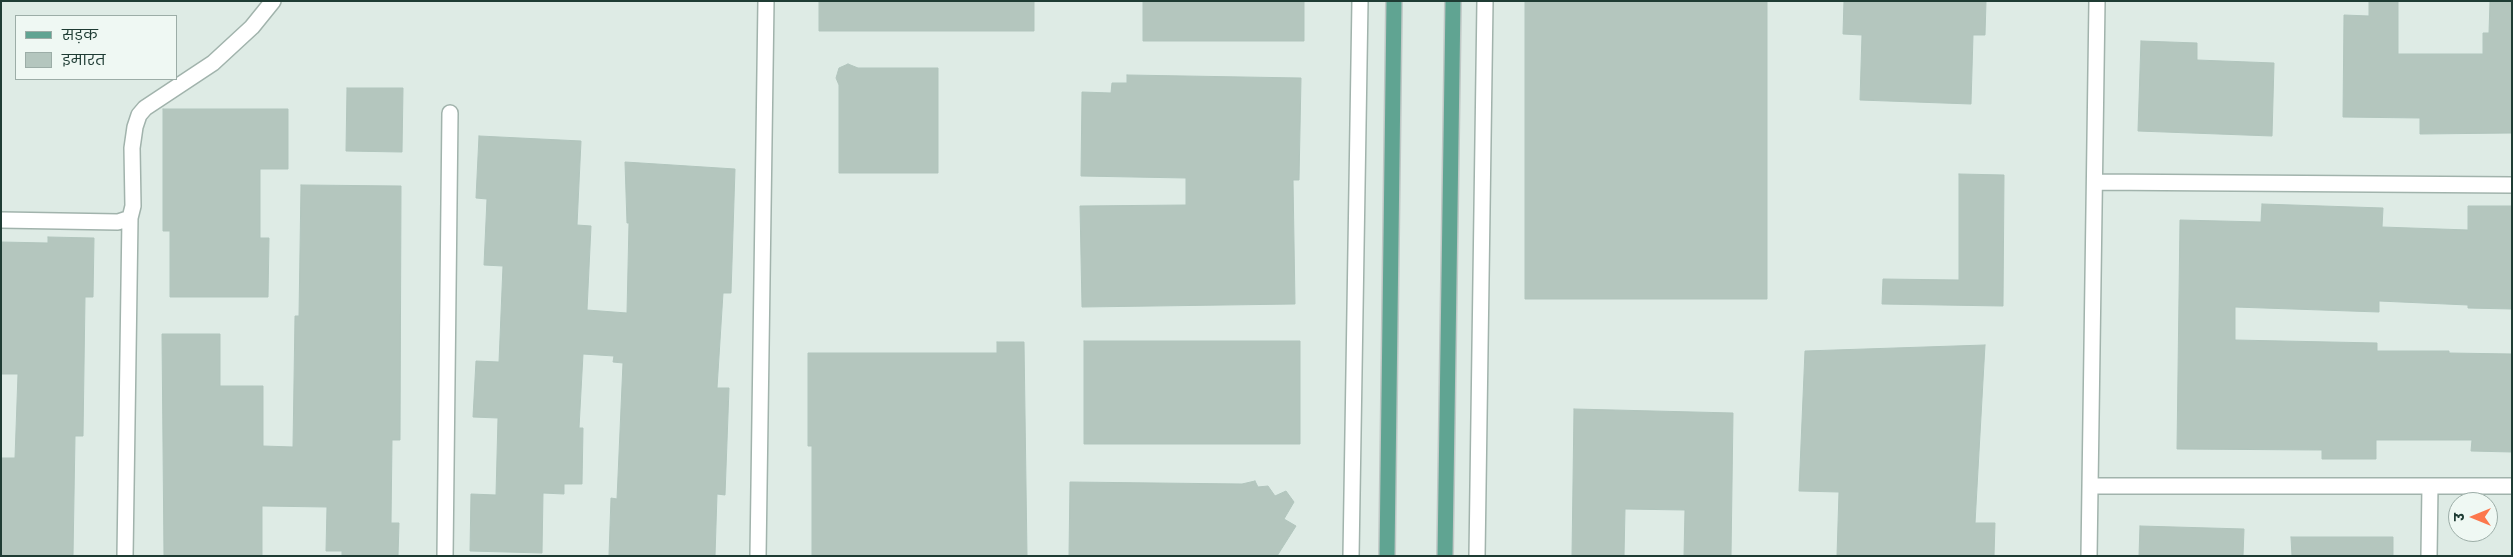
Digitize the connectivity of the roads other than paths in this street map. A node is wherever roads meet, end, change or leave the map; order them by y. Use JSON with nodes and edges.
{"nodes":[{"id":1,"x":273,"y":1,"type":"edge"},
{"id":2,"x":766,"y":1,"type":"edge"},
{"id":3,"x":1360,"y":1,"type":"edge"},
{"id":4,"x":1394,"y":1,"type":"edge"},
{"id":5,"x":1453,"y":1,"type":"edge"},
{"id":6,"x":1485,"y":1,"type":"edge"},
{"id":7,"x":2097,"y":1,"type":"edge"},
{"id":8,"x":450,"y":113,"type":"dead end"},
{"id":9,"x":2095,"y":182,"type":"junction"},
{"id":10,"x":2512,"y":185,"type":"edge"},
{"id":11,"x":130,"y":218,"type":"junction"},
{"id":12,"x":1,"y":220,"type":"edge"},
{"id":13,"x":2090,"y":486,"type":"junction"},
{"id":14,"x":2430,"y":486,"type":"junction"},
{"id":15,"x":2512,"y":486,"type":"edge"},
{"id":16,"x":125,"y":556,"type":"edge"},
{"id":17,"x":445,"y":556,"type":"edge"},
{"id":18,"x":758,"y":556,"type":"edge"},
{"id":19,"x":1351,"y":556,"type":"edge"},
{"id":20,"x":1387,"y":556,"type":"edge"},
{"id":21,"x":1445,"y":556,"type":"edge"},
{"id":22,"x":1477,"y":556,"type":"edge"},
{"id":23,"x":2089,"y":556,"type":"edge"},
{"id":24,"x":2429,"y":556,"type":"edge"}],
"edges":[{"from":1,"to":11,"type":"street"},
{"from":2,"to":18,"type":"street"},
{"from":3,"to":19,"type":"street"},
{"from":4,"to":20,"type":"main road"},
{"from":5,"to":21,"type":"main road"},
{"from":6,"to":22,"type":"street"},
{"from":7,"to":9,"type":"street"},
{"from":8,"to":17,"type":"street"},
{"from":9,"to":10,"type":"street"},
{"from":9,"to":13,"type":"street"},
{"from":11,"to":12,"type":"street"},
{"from":11,"to":16,"type":"street"},
{"from":13,"to":14,"type":"street"},
{"from":13,"to":23,"type":"street"},
{"from":14,"to":15,"type":"street"},
{"from":14,"to":24,"type":"street"}]}
